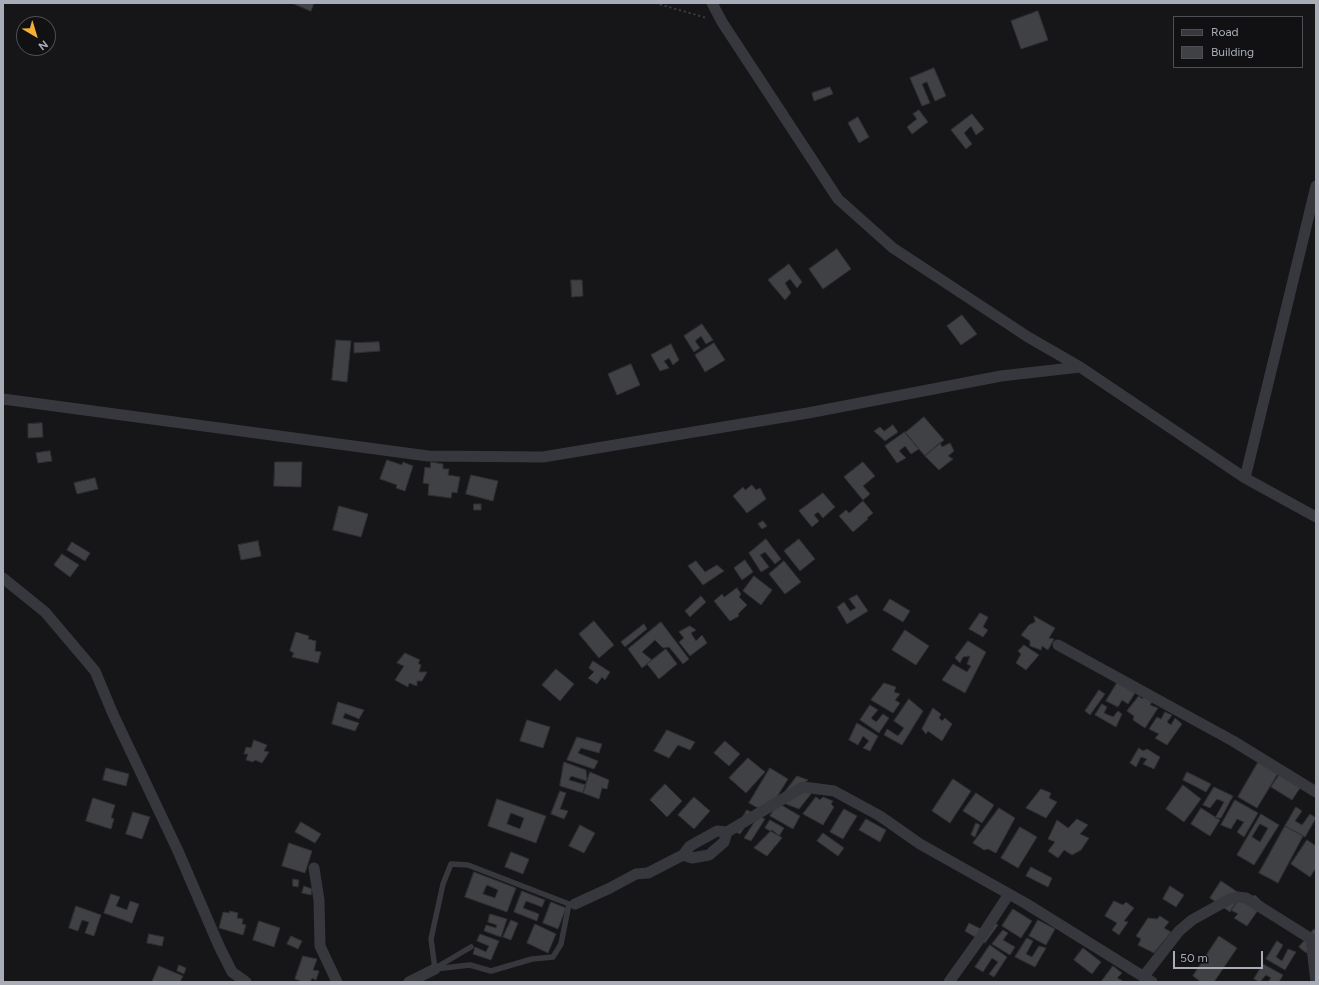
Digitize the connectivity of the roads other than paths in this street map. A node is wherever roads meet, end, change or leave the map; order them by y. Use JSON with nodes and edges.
{"nodes":[{"id":1,"x":712,"y":3,"type":"edge"},
{"id":2,"x":1316,"y":186,"type":"edge"},
{"id":3,"x":1080,"y":367,"type":"junction"},
{"id":4,"x":3,"y":399,"type":"edge"},
{"id":5,"x":1245,"y":478,"type":"junction"},
{"id":6,"x":1316,"y":517,"type":"edge"},
{"id":7,"x":3,"y":578,"type":"edge"},
{"id":8,"x":1058,"y":645,"type":"dead end"},
{"id":9,"x":1316,"y":792,"type":"edge"},
{"id":10,"x":727,"y":832,"type":"junction"},
{"id":11,"x":683,"y":855,"type":"junction"},
{"id":12,"x":314,"y":868,"type":"dead end"},
{"id":13,"x":1009,"y":894,"type":"junction"},
{"id":14,"x":572,"y":904,"type":"junction"},
{"id":15,"x":1314,"y":940,"type":"edge"},
{"id":16,"x":471,"y":947,"type":"dead end"},
{"id":17,"x":435,"y":969,"type":"junction"},
{"id":18,"x":1148,"y":979,"type":"edge"},
{"id":19,"x":246,"y":982,"type":"edge"},
{"id":20,"x":337,"y":982,"type":"edge"},
{"id":21,"x":409,"y":982,"type":"edge"},
{"id":22,"x":949,"y":982,"type":"edge"},
{"id":23,"x":1316,"y":982,"type":"edge"}],
"edges":[{"from":1,"to":3,"type":"street"},
{"from":2,"to":5,"type":"street"},
{"from":3,"to":4,"type":"street"},
{"from":3,"to":5,"type":"street"},
{"from":5,"to":6,"type":"street"},
{"from":7,"to":19,"type":"street"},
{"from":8,"to":9,"type":"street"},
{"from":10,"to":11,"type":"street"},
{"from":10,"to":11,"type":"street"},
{"from":10,"to":13,"type":"street"},
{"from":11,"to":14,"type":"street"},
{"from":12,"to":20,"type":"street"},
{"from":13,"to":18,"type":"street"},
{"from":13,"to":22,"type":"street"},
{"from":14,"to":17,"type":"lane"},
{"from":14,"to":17,"type":"lane"},
{"from":15,"to":18,"type":"street"},
{"from":15,"to":23,"type":"street"},
{"from":16,"to":17,"type":"lane"},
{"from":17,"to":21,"type":"street"}]}
